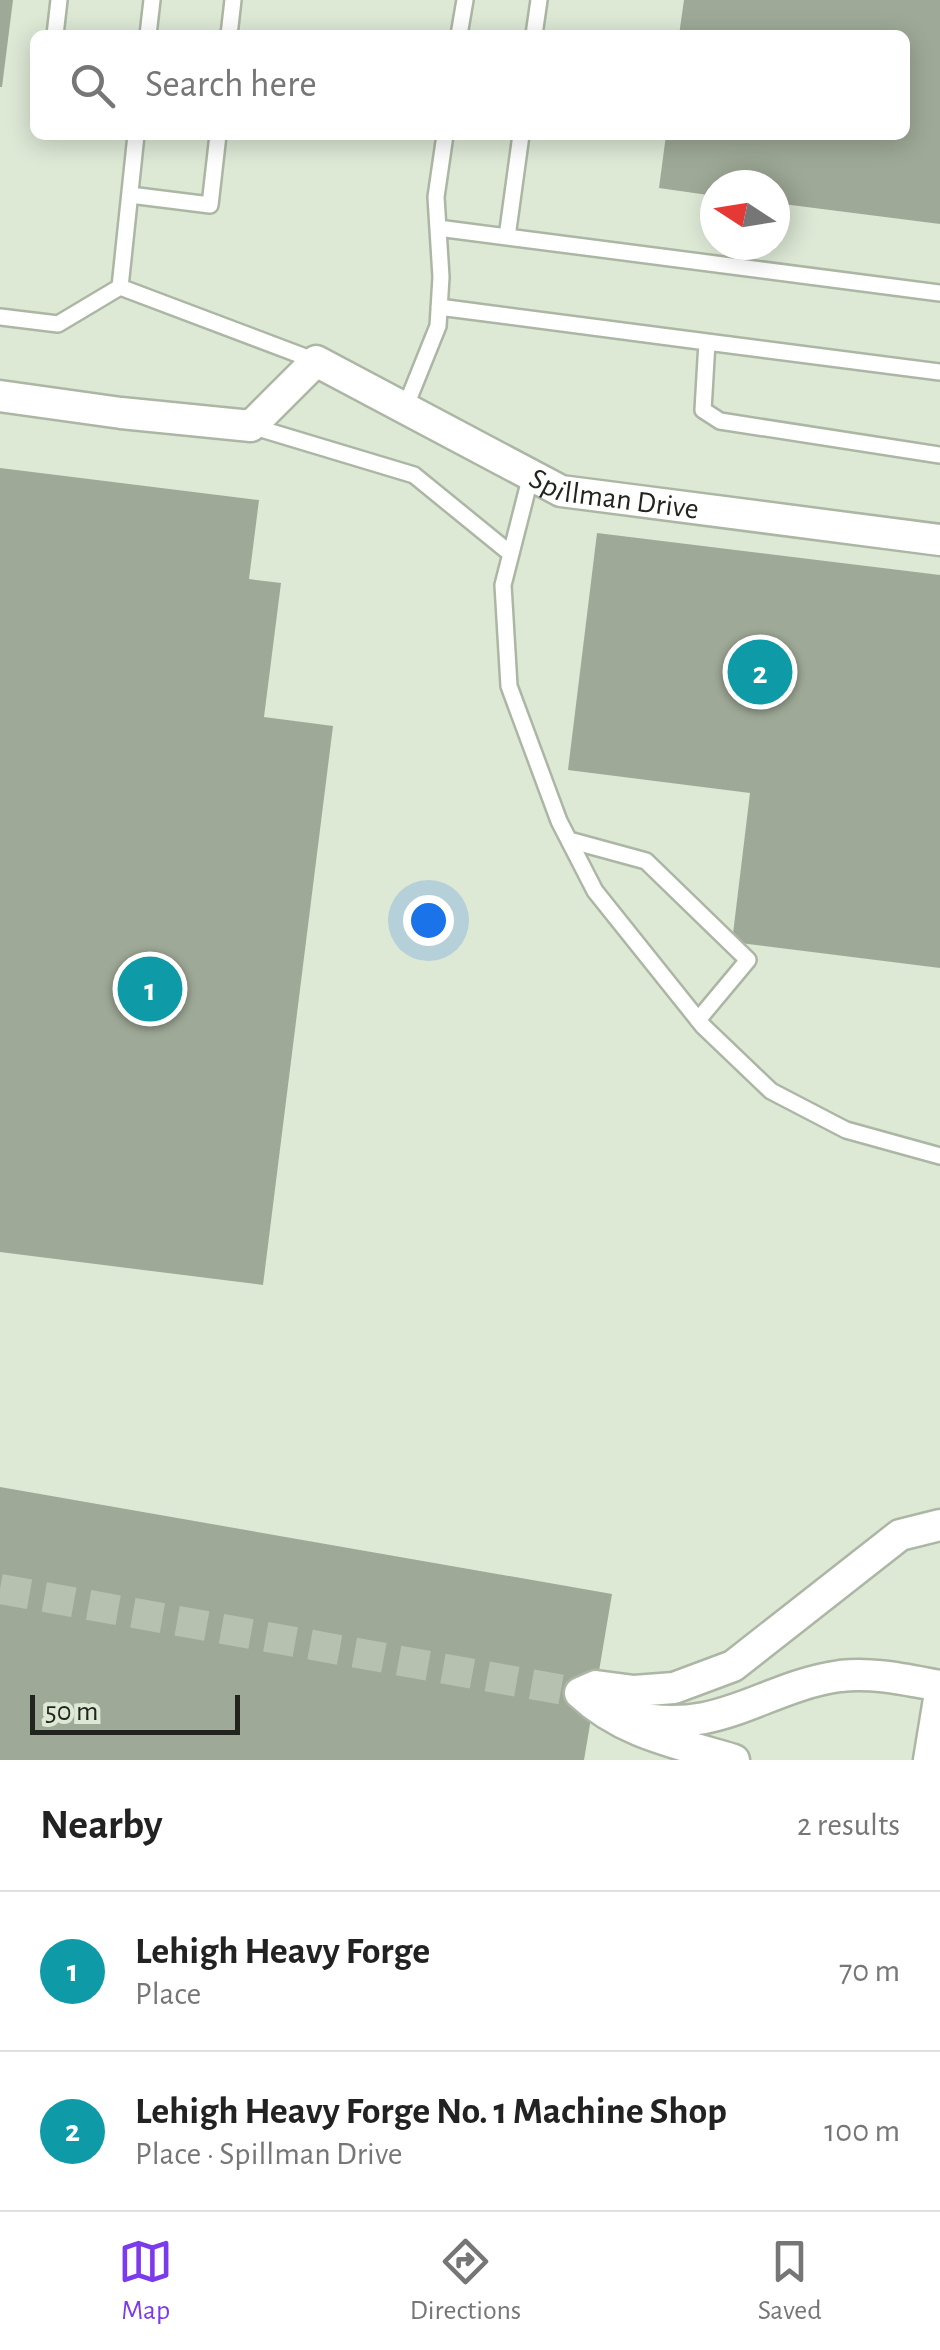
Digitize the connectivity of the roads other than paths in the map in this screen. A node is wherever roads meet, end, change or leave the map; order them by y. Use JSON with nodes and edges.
{"nodes":[{"id":1,"x":59,"y":0,"type":"edge"},
{"id":2,"x":152,"y":0,"type":"edge"},
{"id":3,"x":233,"y":0,"type":"edge"},
{"id":4,"x":464,"y":0,"type":"edge"},
{"id":5,"x":539,"y":0,"type":"edge"},
{"id":6,"x":56,"y":30,"type":"edge"},
{"id":7,"x":149,"y":30,"type":"edge"},
{"id":8,"x":230,"y":30,"type":"edge"},
{"id":9,"x":461,"y":30,"type":"edge"},
{"id":10,"x":535,"y":30,"type":"edge"},
{"id":11,"x":136,"y":140,"type":"edge"},
{"id":12,"x":217,"y":140,"type":"edge"},
{"id":13,"x":444,"y":140,"type":"edge"},
{"id":14,"x":520,"y":140,"type":"edge"},
{"id":15,"x":130,"y":195,"type":"junction"},
{"id":16,"x":438,"y":228,"type":"junction"},
{"id":17,"x":507,"y":237,"type":"junction"},
{"id":18,"x":120,"y":286,"type":"junction"},
{"id":19,"x":940,"y":292,"type":"edge"},
{"id":20,"x":439,"y":307,"type":"junction"},
{"id":21,"x":0,"y":318,"type":"edge"},
{"id":22,"x":707,"y":342,"type":"junction"},
{"id":23,"x":316,"y":360,"type":"junction"},
{"id":24,"x":940,"y":372,"type":"edge"},
{"id":25,"x":0,"y":396,"type":"edge"},
{"id":26,"x":405,"y":408,"type":"junction"},
{"id":27,"x":251,"y":426,"type":"junction"},
{"id":28,"x":940,"y":455,"type":"edge"},
{"id":29,"x":531,"y":475,"type":"junction"},
{"id":30,"x":940,"y":540,"type":"edge"},
{"id":31,"x":510,"y":554,"type":"junction"},
{"id":32,"x":569,"y":840,"type":"junction"},
{"id":33,"x":698,"y":1020,"type":"junction"},
{"id":34,"x":940,"y":1156,"type":"edge"},
{"id":35,"x":940,"y":1525,"type":"edge"},
{"id":36,"x":939,"y":1694,"type":"edge"},
{"id":37,"x":595,"y":1696,"type":"junction"},
{"id":38,"x":734,"y":1760,"type":"edge"},
{"id":39,"x":929,"y":1760,"type":"edge"}],
"edges":[{"from":1,"to":6,"type":"lane"},
{"from":2,"to":7,"type":"lane"},
{"from":3,"to":8,"type":"lane"},
{"from":4,"to":9,"type":"lane"},
{"from":5,"to":10,"type":"lane"},
{"from":11,"to":15,"type":"lane"},
{"from":12,"to":15,"type":"lane"},
{"from":13,"to":16,"type":"lane"},
{"from":14,"to":17,"type":"lane"},
{"from":15,"to":18,"type":"lane"},
{"from":16,"to":17,"type":"lane"},
{"from":16,"to":20,"type":"lane"},
{"from":17,"to":19,"type":"lane"},
{"from":18,"to":21,"type":"lane"},
{"from":18,"to":23,"type":"lane"},
{"from":20,"to":22,"type":"lane"},
{"from":20,"to":26,"type":"lane"},
{"from":22,"to":24,"type":"lane"},
{"from":22,"to":28,"type":"lane"},
{"from":23,"to":26,"type":"street","name":"Spillman Drive"},
{"from":23,"to":27,"type":"street"},
{"from":25,"to":27,"type":"street"},
{"from":26,"to":29,"type":"street","name":"Spillman Drive"},
{"from":27,"to":31,"type":"lane"},
{"from":29,"to":30,"type":"street","name":"Spillman Drive"},
{"from":29,"to":31,"type":"lane"},
{"from":31,"to":32,"type":"lane"},
{"from":32,"to":33,"type":"lane"},
{"from":32,"to":33,"type":"lane"},
{"from":33,"to":34,"type":"lane"},
{"from":35,"to":37,"type":"street"},
{"from":36,"to":37,"type":"street"},
{"from":36,"to":39,"type":"street"},
{"from":37,"to":38,"type":"street"}]}
